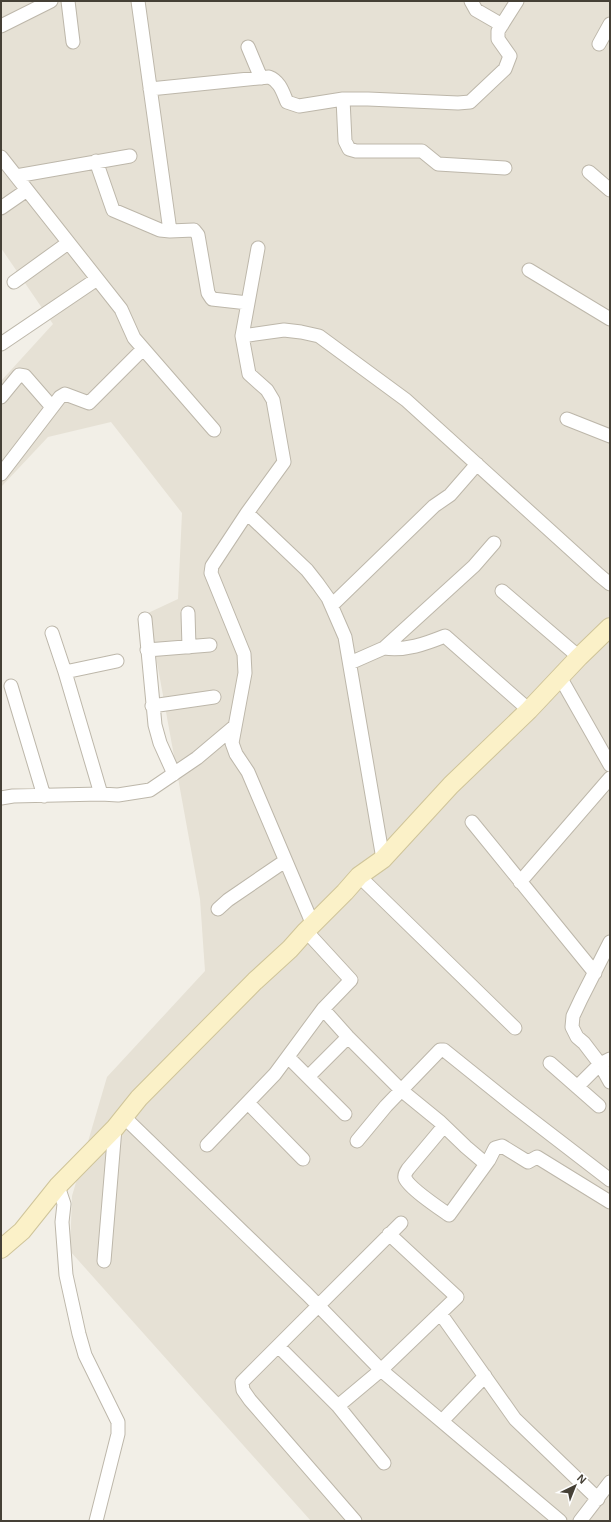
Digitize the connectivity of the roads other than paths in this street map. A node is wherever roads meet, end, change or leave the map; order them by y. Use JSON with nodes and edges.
{"nodes":[{"id":1,"x":51,"y":1,"type":"edge"},
{"id":2,"x":68,"y":1,"type":"edge"},
{"id":3,"x":138,"y":1,"type":"edge"},
{"id":4,"x":471,"y":1,"type":"edge"},
{"id":5,"x":517,"y":1,"type":"edge"},
{"id":6,"x":610,"y":24,"type":"edge"},
{"id":7,"x":502,"y":25,"type":"junction"},
{"id":8,"x":1,"y":26,"type":"edge"},
{"id":9,"x":74,"y":42,"type":"dead end"},
{"id":10,"x":599,"y":44,"type":"dead end"},
{"id":11,"x":248,"y":47,"type":"dead end"},
{"id":12,"x":261,"y":78,"type":"junction"},
{"id":13,"x":150,"y":89,"type":"junction"},
{"id":14,"x":343,"y":99,"type":"junction"},
{"id":15,"x":130,"y":156,"type":"dead end"},
{"id":16,"x":1,"y":157,"type":"edge"},
{"id":17,"x":96,"y":161,"type":"junction"},
{"id":18,"x":506,"y":168,"type":"dead end"},
{"id":19,"x":589,"y":172,"type":"dead end"},
{"id":20,"x":16,"y":176,"type":"junction"},
{"id":21,"x":27,"y":190,"type":"junction"},
{"id":22,"x":610,"y":190,"type":"edge"},
{"id":23,"x":1,"y":208,"type":"edge"},
{"id":24,"x":170,"y":231,"type":"junction"},
{"id":25,"x":68,"y":243,"type":"junction"},
{"id":26,"x":258,"y":248,"type":"dead end"},
{"id":27,"x":529,"y":270,"type":"dead end"},
{"id":28,"x":97,"y":279,"type":"junction"},
{"id":29,"x":14,"y":282,"type":"dead end"},
{"id":30,"x":248,"y":303,"type":"junction"},
{"id":31,"x":610,"y":319,"type":"edge"},
{"id":32,"x":242,"y":336,"type":"junction"},
{"id":33,"x":1,"y":344,"type":"edge"},
{"id":34,"x":143,"y":349,"type":"junction"},
{"id":35,"x":1,"y":397,"type":"edge"},
{"id":36,"x":52,"y":407,"type":"junction"},
{"id":37,"x":567,"y":419,"type":"dead end"},
{"id":38,"x":214,"y":430,"type":"dead end"},
{"id":39,"x":610,"y":436,"type":"edge"},
{"id":40,"x":477,"y":464,"type":"junction"},
{"id":41,"x":1,"y":474,"type":"edge"},
{"id":42,"x":247,"y":513,"type":"junction"},
{"id":43,"x":494,"y":543,"type":"dead end"},
{"id":44,"x":610,"y":584,"type":"edge"},
{"id":45,"x":502,"y":591,"type":"dead end"},
{"id":46,"x":332,"y":605,"type":"junction"},
{"id":47,"x":188,"y":613,"type":"dead end"},
{"id":48,"x":145,"y":619,"type":"dead end"},
{"id":49,"x":610,"y":627,"type":"edge"},
{"id":50,"x":52,"y":633,"type":"dead end"},
{"id":51,"x":210,"y":645,"type":"dead end"},
{"id":52,"x":188,"y":647,"type":"junction"},
{"id":53,"x":384,"y":648,"type":"junction"},
{"id":54,"x":147,"y":650,"type":"junction"},
{"id":55,"x":579,"y":657,"type":"junction"},
{"id":56,"x":117,"y":661,"type":"dead end"},
{"id":57,"x":350,"y":663,"type":"junction"},
{"id":58,"x":65,"y":672,"type":"junction"},
{"id":59,"x":560,"y":677,"type":"junction"},
{"id":60,"x":11,"y":686,"type":"dead end"},
{"id":61,"x":214,"y":697,"type":"dead end"},
{"id":62,"x":152,"y":706,"type":"junction"},
{"id":63,"x":529,"y":710,"type":"junction"},
{"id":64,"x":235,"y":726,"type":"junction"},
{"id":65,"x":610,"y":765,"type":"edge"},
{"id":66,"x":174,"y":774,"type":"junction"},
{"id":67,"x":610,"y":778,"type":"edge"},
{"id":68,"x":101,"y":794,"type":"junction"},
{"id":69,"x":44,"y":796,"type":"junction"},
{"id":70,"x":1,"y":798,"type":"edge"},
{"id":71,"x":472,"y":822,"type":"dead end"},
{"id":72,"x":383,"y":858,"type":"junction"},
{"id":73,"x":285,"y":861,"type":"junction"},
{"id":74,"x":359,"y":876,"type":"junction"},
{"id":75,"x":520,"y":882,"type":"junction"},
{"id":76,"x":218,"y":909,"type":"dead end"},
{"id":77,"x":310,"y":928,"type":"junction"},
{"id":78,"x":610,"y":942,"type":"edge"},
{"id":79,"x":595,"y":973,"type":"junction"},
{"id":80,"x":323,"y":1009,"type":"junction"},
{"id":81,"x":515,"y":1028,"type":"dead end"},
{"id":82,"x":348,"y":1037,"type":"junction"},
{"id":83,"x":289,"y":1058,"type":"junction"},
{"id":84,"x":605,"y":1061,"type":"edge"},
{"id":85,"x":550,"y":1063,"type":"dead end"},
{"id":86,"x":308,"y":1077,"type":"junction"},
{"id":87,"x":610,"y":1082,"type":"edge"},
{"id":88,"x":577,"y":1087,"type":"junction"},
{"id":89,"x":401,"y":1090,"type":"junction"},
{"id":90,"x":248,"y":1103,"type":"junction"},
{"id":91,"x":600,"y":1106,"type":"dead end"},
{"id":92,"x":345,"y":1114,"type":"dead end"},
{"id":93,"x":120,"y":1122,"type":"junction"},
{"id":94,"x":444,"y":1126,"type":"junction"},
{"id":95,"x":357,"y":1141,"type":"dead end"},
{"id":96,"x":207,"y":1145,"type":"dead end"},
{"id":97,"x":303,"y":1159,"type":"dead end"},
{"id":98,"x":486,"y":1164,"type":"junction"},
{"id":99,"x":610,"y":1180,"type":"edge"},
{"id":100,"x":58,"y":1186,"type":"junction"},
{"id":101,"x":610,"y":1202,"type":"edge"},
{"id":102,"x":400,"y":1222,"type":"dead end"},
{"id":103,"x":389,"y":1234,"type":"junction"},
{"id":104,"x":1,"y":1249,"type":"edge"},
{"id":105,"x":104,"y":1261,"type":"dead end"},
{"id":106,"x":319,"y":1306,"type":"junction"},
{"id":107,"x":440,"y":1312,"type":"junction"},
{"id":108,"x":278,"y":1346,"type":"junction"},
{"id":109,"x":381,"y":1370,"type":"junction"},
{"id":110,"x":485,"y":1376,"type":"junction"},
{"id":111,"x":338,"y":1406,"type":"junction"},
{"id":112,"x":442,"y":1421,"type":"junction"},
{"id":113,"x":384,"y":1463,"type":"dead end"},
{"id":114,"x":610,"y":1482,"type":"edge"},
{"id":115,"x":598,"y":1499,"type":"junction"},
{"id":116,"x":96,"y":1521,"type":"edge"},
{"id":117,"x":355,"y":1521,"type":"edge"},
{"id":118,"x":560,"y":1521,"type":"edge"},
{"id":119,"x":580,"y":1521,"type":"edge"}],
"edges":[{"from":1,"to":8,"type":"street"},
{"from":2,"to":9,"type":"street"},
{"from":3,"to":13,"type":"street"},
{"from":4,"to":7,"type":"street"},
{"from":5,"to":7,"type":"street"},
{"from":6,"to":10,"type":"street"},
{"from":7,"to":14,"type":"street"},
{"from":11,"to":12,"type":"street"},
{"from":12,"to":13,"type":"street"},
{"from":12,"to":14,"type":"street"},
{"from":13,"to":24,"type":"street"},
{"from":14,"to":18,"type":"street"},
{"from":15,"to":17,"type":"street"},
{"from":16,"to":20,"type":"street"},
{"from":17,"to":20,"type":"street"},
{"from":17,"to":24,"type":"street"},
{"from":19,"to":22,"type":"street"},
{"from":20,"to":21,"type":"street"},
{"from":21,"to":23,"type":"street"},
{"from":21,"to":25,"type":"street"},
{"from":24,"to":30,"type":"street"},
{"from":25,"to":28,"type":"street"},
{"from":25,"to":29,"type":"street"},
{"from":26,"to":30,"type":"street"},
{"from":27,"to":31,"type":"street"},
{"from":28,"to":33,"type":"street"},
{"from":28,"to":34,"type":"street"},
{"from":30,"to":32,"type":"street"},
{"from":32,"to":40,"type":"street"},
{"from":32,"to":42,"type":"street"},
{"from":34,"to":36,"type":"street"},
{"from":34,"to":38,"type":"street"},
{"from":35,"to":36,"type":"street"},
{"from":36,"to":41,"type":"street"},
{"from":37,"to":39,"type":"street"},
{"from":40,"to":44,"type":"street"},
{"from":40,"to":46,"type":"street"},
{"from":42,"to":46,"type":"street"},
{"from":42,"to":64,"type":"street"},
{"from":43,"to":53,"type":"street"},
{"from":45,"to":55,"type":"street"},
{"from":46,"to":57,"type":"street"},
{"from":47,"to":52,"type":"street"},
{"from":48,"to":54,"type":"street"},
{"from":49,"to":55,"type":"street"},
{"from":50,"to":58,"type":"street"},
{"from":51,"to":52,"type":"street"},
{"from":52,"to":54,"type":"street"},
{"from":53,"to":57,"type":"street"},
{"from":53,"to":63,"type":"street"},
{"from":54,"to":62,"type":"street"},
{"from":55,"to":59,"type":"street"},
{"from":56,"to":58,"type":"street"},
{"from":57,"to":72,"type":"street"},
{"from":58,"to":68,"type":"street"},
{"from":59,"to":63,"type":"street"},
{"from":59,"to":65,"type":"street"},
{"from":60,"to":69,"type":"street"},
{"from":61,"to":62,"type":"street"},
{"from":62,"to":66,"type":"street"},
{"from":63,"to":72,"type":"street"},
{"from":64,"to":66,"type":"street"},
{"from":64,"to":73,"type":"street"},
{"from":66,"to":68,"type":"street"},
{"from":67,"to":75,"type":"street"},
{"from":68,"to":69,"type":"street"},
{"from":69,"to":70,"type":"street"},
{"from":71,"to":75,"type":"street"},
{"from":72,"to":74,"type":"street"},
{"from":73,"to":76,"type":"street"},
{"from":73,"to":77,"type":"street"},
{"from":74,"to":77,"type":"street"},
{"from":74,"to":81,"type":"street"},
{"from":75,"to":79,"type":"street"},
{"from":77,"to":80,"type":"street"},
{"from":77,"to":93,"type":"street"},
{"from":78,"to":79,"type":"street"},
{"from":79,"to":84,"type":"street"},
{"from":80,"to":82,"type":"street"},
{"from":80,"to":83,"type":"street"},
{"from":82,"to":86,"type":"street"},
{"from":82,"to":89,"type":"street"},
{"from":83,"to":86,"type":"street"},
{"from":83,"to":90,"type":"street"},
{"from":84,"to":87,"type":"street"},
{"from":84,"to":88,"type":"street"},
{"from":85,"to":88,"type":"street"},
{"from":86,"to":92,"type":"street"},
{"from":88,"to":91,"type":"street"},
{"from":89,"to":94,"type":"street"},
{"from":89,"to":95,"type":"street"},
{"from":89,"to":99,"type":"street"},
{"from":90,"to":96,"type":"street"},
{"from":90,"to":97,"type":"street"},
{"from":93,"to":100,"type":"street"},
{"from":93,"to":105,"type":"street"},
{"from":93,"to":106,"type":"street"},
{"from":94,"to":98,"type":"street"},
{"from":94,"to":98,"type":"street"},
{"from":98,"to":101,"type":"street"},
{"from":100,"to":104,"type":"street"},
{"from":100,"to":116,"type":"street"},
{"from":102,"to":103,"type":"street"},
{"from":103,"to":106,"type":"street"},
{"from":103,"to":107,"type":"street"},
{"from":106,"to":108,"type":"street"},
{"from":106,"to":109,"type":"street"},
{"from":107,"to":109,"type":"street"},
{"from":107,"to":110,"type":"street"},
{"from":108,"to":111,"type":"street"},
{"from":108,"to":117,"type":"street"},
{"from":109,"to":111,"type":"street"},
{"from":109,"to":112,"type":"street"},
{"from":110,"to":112,"type":"street"},
{"from":110,"to":115,"type":"street"},
{"from":111,"to":113,"type":"street"},
{"from":112,"to":118,"type":"street"},
{"from":114,"to":115,"type":"street"},
{"from":115,"to":119,"type":"street"}]}
